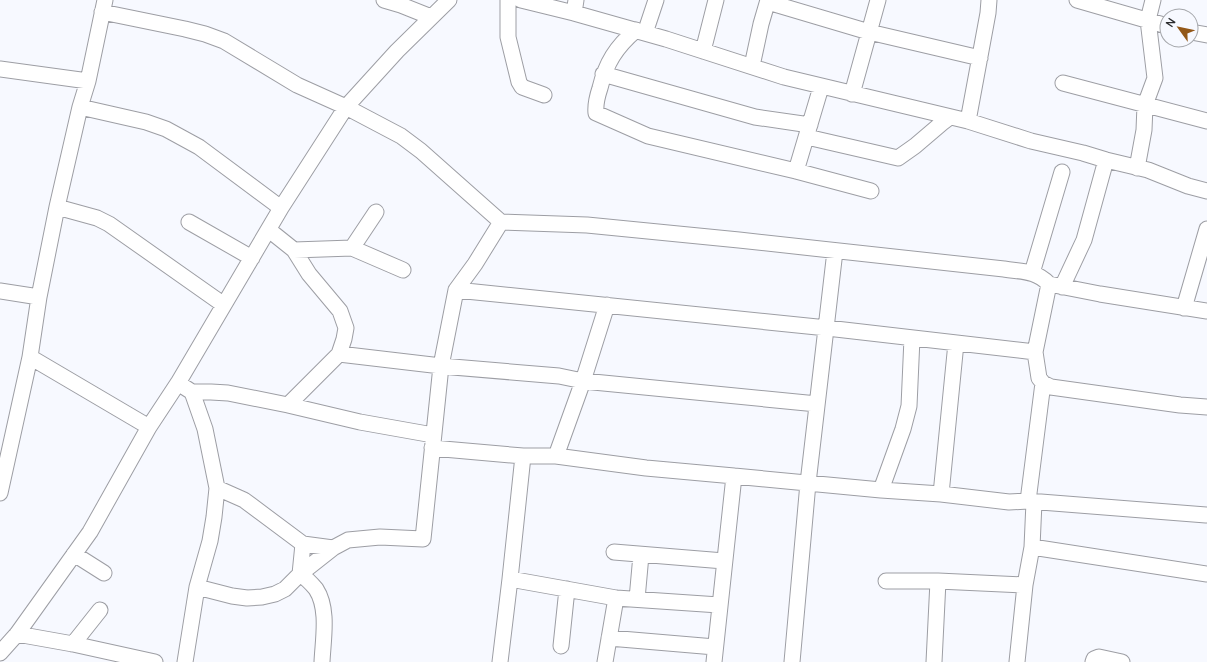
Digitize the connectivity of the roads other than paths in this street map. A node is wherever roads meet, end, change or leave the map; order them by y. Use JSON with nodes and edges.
{"nodes":[{"id":1,"x":384,"y":0,"type":"edge"},
{"id":2,"x":449,"y":0,"type":"edge"},
{"id":3,"x":508,"y":0,"type":"edge"},
{"id":4,"x":521,"y":0,"type":"edge"},
{"id":5,"x":656,"y":0,"type":"edge"},
{"id":6,"x":716,"y":0,"type":"edge"},
{"id":7,"x":878,"y":0,"type":"edge"},
{"id":8,"x":989,"y":0,"type":"edge"},
{"id":9,"x":1077,"y":0,"type":"edge"},
{"id":10,"x":1153,"y":0,"type":"edge"},
{"id":11,"x":768,"y":1,"type":"edge"},
{"id":12,"x":104,"y":6,"type":"edge"},
{"id":13,"x":575,"y":7,"type":"edge"},
{"id":14,"x":431,"y":17,"type":"junction"},
{"id":15,"x":1148,"y":20,"type":"junction"},
{"id":16,"x":1159,"y":23,"type":"edge"},
{"id":17,"x":640,"y":32,"type":"junction"},
{"id":18,"x":869,"y":32,"type":"junction"},
{"id":19,"x":703,"y":51,"type":"junction"},
{"id":20,"x":980,"y":58,"type":"junction"},
{"id":21,"x":752,"y":66,"type":"junction"},
{"id":22,"x":0,"y":68,"type":"edge"},
{"id":23,"x":604,"y":74,"type":"junction"},
{"id":24,"x":88,"y":81,"type":"junction"},
{"id":25,"x":1063,"y":83,"type":"dead end"},
{"id":26,"x":821,"y":86,"type":"junction"},
{"id":27,"x":852,"y":94,"type":"junction"},
{"id":28,"x":544,"y":95,"type":"dead end"},
{"id":29,"x":1145,"y":105,"type":"junction"},
{"id":30,"x":80,"y":106,"type":"junction"},
{"id":31,"x":346,"y":107,"type":"junction"},
{"id":32,"x":950,"y":117,"type":"junction"},
{"id":33,"x":968,"y":121,"type":"junction"},
{"id":34,"x":1207,"y":122,"type":"edge"},
{"id":35,"x":808,"y":131,"type":"junction"},
{"id":36,"x":1106,"y":160,"type":"junction"},
{"id":37,"x":1137,"y":168,"type":"junction"},
{"id":38,"x":796,"y":171,"type":"junction"},
{"id":39,"x":1062,"y":172,"type":"dead end"},
{"id":40,"x":871,"y":191,"type":"dead end"},
{"id":41,"x":1207,"y":191,"type":"edge"},
{"id":42,"x":57,"y":207,"type":"junction"},
{"id":43,"x":281,"y":208,"type":"junction"},
{"id":44,"x":376,"y":212,"type":"dead end"},
{"id":45,"x":190,"y":222,"type":"dead end"},
{"id":46,"x":501,"y":222,"type":"junction"},
{"id":47,"x":1207,"y":229,"type":"edge"},
{"id":48,"x":269,"y":230,"type":"junction"},
{"id":49,"x":352,"y":248,"type":"junction"},
{"id":50,"x":294,"y":250,"type":"junction"},
{"id":51,"x":835,"y":251,"type":"junction"},
{"id":52,"x":252,"y":258,"type":"junction"},
{"id":53,"x":403,"y":270,"type":"dead end"},
{"id":54,"x":1032,"y":273,"type":"junction"},
{"id":55,"x":1056,"y":285,"type":"junction"},
{"id":56,"x":456,"y":290,"type":"junction"},
{"id":57,"x":0,"y":291,"type":"edge"},
{"id":58,"x":39,"y":297,"type":"junction"},
{"id":59,"x":224,"y":305,"type":"junction"},
{"id":60,"x":607,"y":305,"type":"junction"},
{"id":61,"x":1184,"y":308,"type":"junction"},
{"id":62,"x":1207,"y":311,"type":"edge"},
{"id":63,"x":827,"y":328,"type":"junction"},
{"id":64,"x":912,"y":338,"type":"junction"},
{"id":65,"x":956,"y":343,"type":"junction"},
{"id":66,"x":1035,"y":352,"type":"junction"},
{"id":67,"x":339,"y":354,"type":"junction"},
{"id":68,"x":30,"y":357,"type":"junction"},
{"id":69,"x":441,"y":366,"type":"junction"},
{"id":70,"x":583,"y":381,"type":"junction"},
{"id":71,"x":178,"y":383,"type":"junction"},
{"id":72,"x":1043,"y":383,"type":"junction"},
{"id":73,"x":192,"y":392,"type":"junction"},
{"id":74,"x":817,"y":404,"type":"junction"},
{"id":75,"x":288,"y":405,"type":"junction"},
{"id":76,"x":1207,"y":407,"type":"edge"},
{"id":77,"x":149,"y":427,"type":"junction"},
{"id":78,"x":433,"y":441,"type":"junction"},
{"id":79,"x":523,"y":456,"type":"junction"},
{"id":80,"x":556,"y":456,"type":"junction"},
{"id":81,"x":734,"y":476,"type":"junction"},
{"id":82,"x":808,"y":484,"type":"junction"},
{"id":83,"x":216,"y":488,"type":"junction"},
{"id":84,"x":881,"y":490,"type":"junction"},
{"id":85,"x":0,"y":493,"type":"edge"},
{"id":86,"x":941,"y":494,"type":"junction"},
{"id":87,"x":1031,"y":501,"type":"junction"},
{"id":88,"x":1207,"y":512,"type":"edge"},
{"id":89,"x":302,"y":544,"type":"junction"},
{"id":90,"x":1032,"y":547,"type":"junction"},
{"id":91,"x":333,"y":548,"type":"junction"},
{"id":92,"x":614,"y":552,"type":"dead end"},
{"id":93,"x":74,"y":554,"type":"junction"},
{"id":94,"x":641,"y":555,"type":"junction"},
{"id":95,"x":724,"y":561,"type":"junction"},
{"id":96,"x":104,"y":573,"type":"dead end"},
{"id":97,"x":300,"y":574,"type":"junction"},
{"id":98,"x":1207,"y":574,"type":"edge"},
{"id":99,"x":510,"y":580,"type":"junction"},
{"id":100,"x":886,"y":581,"type":"dead end"},
{"id":101,"x":938,"y":581,"type":"junction"},
{"id":102,"x":1025,"y":585,"type":"junction"},
{"id":103,"x":197,"y":587,"type":"junction"},
{"id":104,"x":567,"y":589,"type":"junction"},
{"id":105,"x":616,"y":598,"type":"junction"},
{"id":106,"x":636,"y":599,"type":"junction"},
{"id":107,"x":719,"y":605,"type":"junction"},
{"id":108,"x":100,"y":610,"type":"dead end"},
{"id":109,"x":17,"y":634,"type":"junction"},
{"id":110,"x":609,"y":638,"type":"junction"},
{"id":111,"x":73,"y":644,"type":"junction"},
{"id":112,"x":561,"y":646,"type":"dead end"},
{"id":113,"x":715,"y":647,"type":"junction"},
{"id":114,"x":0,"y":653,"type":"edge"},
{"id":115,"x":155,"y":662,"type":"edge"},
{"id":116,"x":185,"y":662,"type":"edge"},
{"id":117,"x":322,"y":662,"type":"edge"},
{"id":118,"x":500,"y":662,"type":"edge"},
{"id":119,"x":605,"y":662,"type":"edge"},
{"id":120,"x":714,"y":662,"type":"edge"},
{"id":121,"x":792,"y":662,"type":"edge"},
{"id":122,"x":934,"y":662,"type":"edge"},
{"id":123,"x":1017,"y":662,"type":"edge"},
{"id":124,"x":1093,"y":662,"type":"edge"},
{"id":125,"x":1122,"y":662,"type":"edge"}],
"edges":[{"from":1,"to":14,"type":"street"},
{"from":2,"to":14,"type":"street"},
{"from":3,"to":28,"type":"street"},
{"from":4,"to":13,"type":"street"},
{"from":5,"to":17,"type":"street"},
{"from":6,"to":19,"type":"street"},
{"from":7,"to":18,"type":"street"},
{"from":8,"to":20,"type":"street"},
{"from":9,"to":15,"type":"street"},
{"from":10,"to":15,"type":"street"},
{"from":11,"to":18,"type":"street"},
{"from":11,"to":21,"type":"street"},
{"from":12,"to":24,"type":"street"},
{"from":12,"to":31,"type":"street"},
{"from":13,"to":17,"type":"street"},
{"from":14,"to":31,"type":"street"},
{"from":15,"to":16,"type":"street"},
{"from":15,"to":29,"type":"street"},
{"from":17,"to":19,"type":"street"},
{"from":17,"to":23,"type":"street"},
{"from":18,"to":20,"type":"street"},
{"from":18,"to":27,"type":"street"},
{"from":19,"to":21,"type":"street"},
{"from":20,"to":33,"type":"street"},
{"from":21,"to":26,"type":"street"},
{"from":22,"to":24,"type":"street"},
{"from":23,"to":35,"type":"street"},
{"from":23,"to":38,"type":"street"},
{"from":24,"to":30,"type":"street"},
{"from":25,"to":29,"type":"street"},
{"from":26,"to":27,"type":"street"},
{"from":26,"to":35,"type":"street"},
{"from":27,"to":32,"type":"street"},
{"from":29,"to":34,"type":"street"},
{"from":29,"to":37,"type":"street"},
{"from":30,"to":42,"type":"street"},
{"from":30,"to":43,"type":"street"},
{"from":31,"to":43,"type":"street"},
{"from":31,"to":46,"type":"street"},
{"from":32,"to":33,"type":"street"},
{"from":32,"to":35,"type":"street"},
{"from":33,"to":36,"type":"street"},
{"from":35,"to":38,"type":"street"},
{"from":36,"to":37,"type":"street"},
{"from":36,"to":55,"type":"street"},
{"from":37,"to":41,"type":"street"},
{"from":38,"to":40,"type":"street"},
{"from":39,"to":54,"type":"street"},
{"from":42,"to":58,"type":"street"},
{"from":42,"to":59,"type":"street"},
{"from":43,"to":48,"type":"street"},
{"from":44,"to":49,"type":"street"},
{"from":45,"to":52,"type":"street"},
{"from":46,"to":51,"type":"street"},
{"from":46,"to":56,"type":"street"},
{"from":47,"to":61,"type":"street"},
{"from":48,"to":50,"type":"street"},
{"from":48,"to":52,"type":"street"},
{"from":49,"to":50,"type":"street"},
{"from":49,"to":53,"type":"street"},
{"from":50,"to":67,"type":"street"},
{"from":51,"to":54,"type":"street"},
{"from":51,"to":63,"type":"street"},
{"from":52,"to":59,"type":"street"},
{"from":54,"to":55,"type":"street"},
{"from":55,"to":61,"type":"street"},
{"from":55,"to":66,"type":"street"},
{"from":56,"to":60,"type":"street"},
{"from":56,"to":69,"type":"street"},
{"from":57,"to":58,"type":"street"},
{"from":58,"to":68,"type":"street"},
{"from":59,"to":71,"type":"street"},
{"from":60,"to":63,"type":"street"},
{"from":60,"to":70,"type":"street"},
{"from":61,"to":62,"type":"street"},
{"from":63,"to":64,"type":"street"},
{"from":63,"to":74,"type":"street"},
{"from":64,"to":65,"type":"street"},
{"from":64,"to":84,"type":"street"},
{"from":65,"to":66,"type":"street"},
{"from":65,"to":86,"type":"street"},
{"from":66,"to":72,"type":"street"},
{"from":67,"to":69,"type":"street"},
{"from":67,"to":75,"type":"street"},
{"from":68,"to":77,"type":"street"},
{"from":68,"to":85,"type":"street"},
{"from":69,"to":70,"type":"street"},
{"from":69,"to":78,"type":"street"},
{"from":70,"to":74,"type":"street"},
{"from":70,"to":80,"type":"street"},
{"from":71,"to":73,"type":"street"},
{"from":71,"to":77,"type":"street"},
{"from":72,"to":76,"type":"street"},
{"from":72,"to":87,"type":"street"},
{"from":73,"to":75,"type":"street"},
{"from":73,"to":83,"type":"street"},
{"from":74,"to":82,"type":"street"},
{"from":75,"to":78,"type":"street"},
{"from":77,"to":93,"type":"street"},
{"from":78,"to":79,"type":"street"},
{"from":78,"to":91,"type":"street"},
{"from":79,"to":80,"type":"street"},
{"from":79,"to":99,"type":"street"},
{"from":80,"to":81,"type":"street"},
{"from":81,"to":82,"type":"street"},
{"from":81,"to":95,"type":"street"},
{"from":82,"to":84,"type":"street"},
{"from":82,"to":121,"type":"street"},
{"from":83,"to":89,"type":"street"},
{"from":83,"to":103,"type":"street"},
{"from":84,"to":86,"type":"street"},
{"from":86,"to":87,"type":"street"},
{"from":87,"to":88,"type":"street"},
{"from":87,"to":90,"type":"street"},
{"from":89,"to":91,"type":"street"},
{"from":89,"to":97,"type":"street"},
{"from":90,"to":98,"type":"street"},
{"from":90,"to":102,"type":"street"},
{"from":91,"to":97,"type":"street"},
{"from":92,"to":94,"type":"street"},
{"from":93,"to":96,"type":"street"},
{"from":93,"to":109,"type":"street"},
{"from":94,"to":95,"type":"street"},
{"from":94,"to":106,"type":"street"},
{"from":95,"to":107,"type":"street"},
{"from":97,"to":103,"type":"street"},
{"from":97,"to":117,"type":"street"},
{"from":99,"to":104,"type":"street"},
{"from":99,"to":118,"type":"street"},
{"from":100,"to":101,"type":"street"},
{"from":101,"to":102,"type":"street"},
{"from":101,"to":122,"type":"street"},
{"from":102,"to":123,"type":"street"},
{"from":103,"to":116,"type":"street"},
{"from":104,"to":105,"type":"street"},
{"from":104,"to":112,"type":"street"},
{"from":105,"to":106,"type":"street"},
{"from":105,"to":110,"type":"street"},
{"from":106,"to":107,"type":"street"},
{"from":107,"to":113,"type":"street"},
{"from":108,"to":111,"type":"street"},
{"from":109,"to":111,"type":"street"},
{"from":109,"to":114,"type":"street"},
{"from":110,"to":113,"type":"street"},
{"from":110,"to":119,"type":"street"},
{"from":111,"to":115,"type":"street"},
{"from":113,"to":120,"type":"street"},
{"from":124,"to":125,"type":"street"}]}
